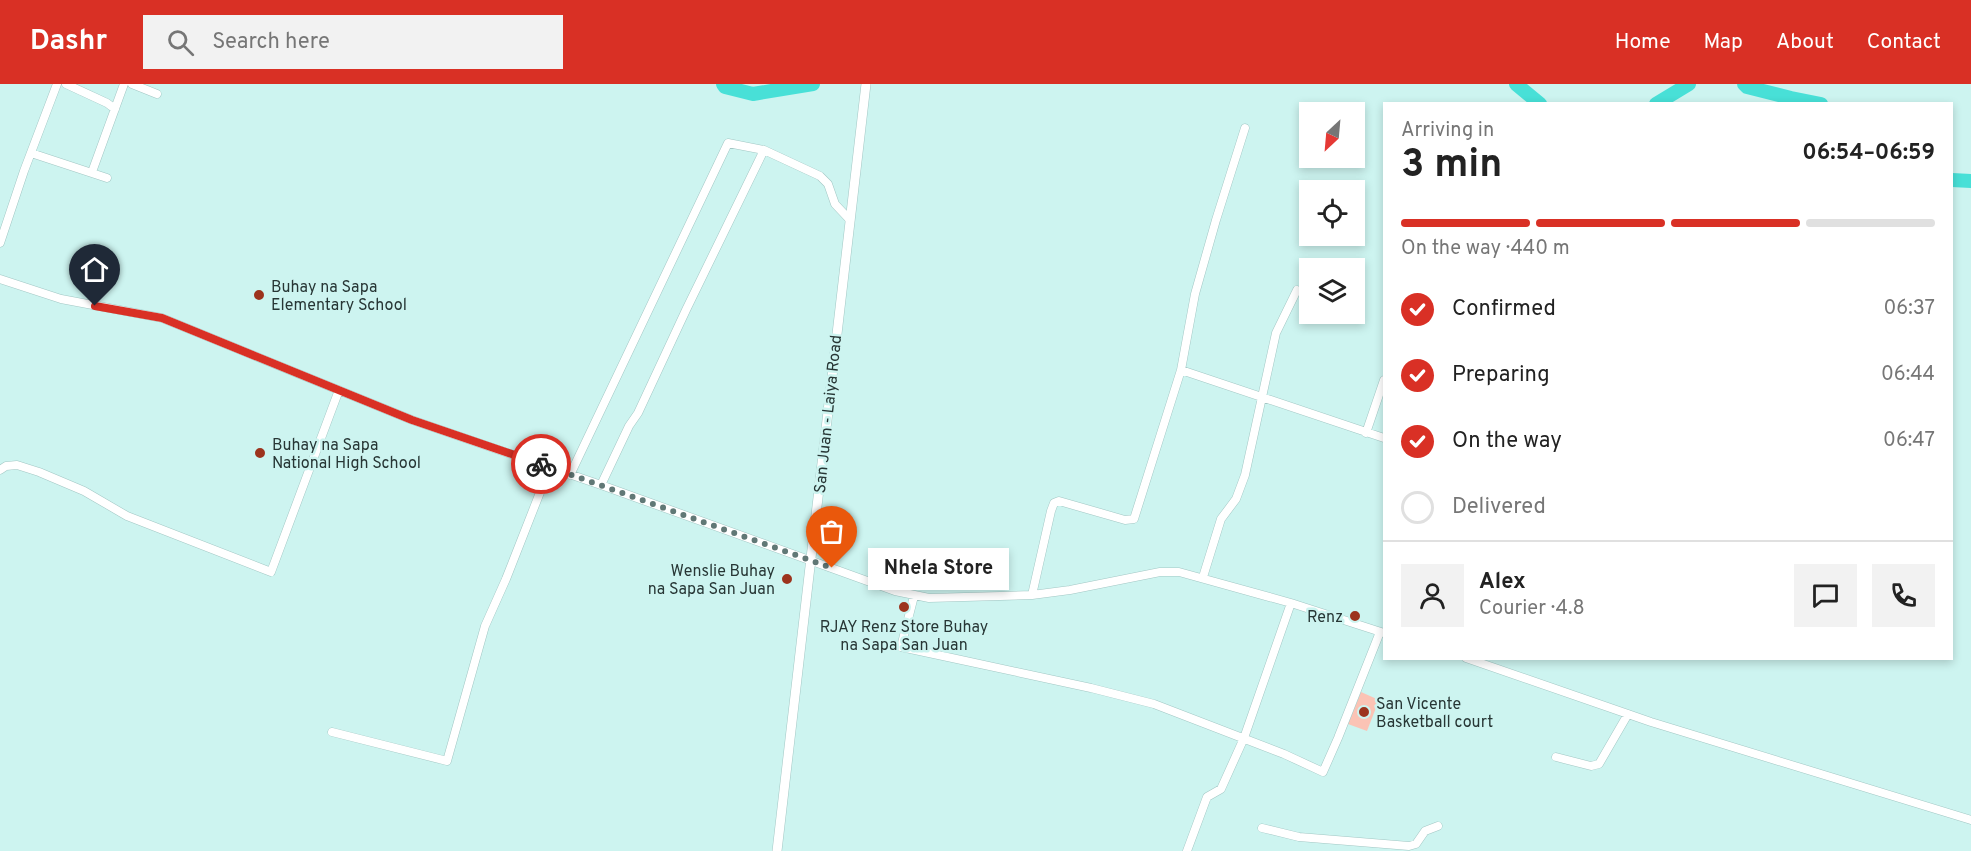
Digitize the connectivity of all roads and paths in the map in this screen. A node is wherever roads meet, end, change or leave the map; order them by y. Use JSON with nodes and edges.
{"nodes":[{"id":1,"x":57,"y":84,"type":"edge"},
{"id":2,"x":66,"y":84,"type":"edge"},
{"id":3,"x":124,"y":84,"type":"edge"},
{"id":4,"x":132,"y":84,"type":"edge"},
{"id":5,"x":866,"y":84,"type":"edge"},
{"id":6,"x":157,"y":94,"type":"dead end"},
{"id":7,"x":115,"y":109,"type":"junction"},
{"id":8,"x":1245,"y":128,"type":"dead end"},
{"id":9,"x":764,"y":150,"type":"junction"},
{"id":10,"x":31,"y":153,"type":"junction"},
{"id":11,"x":92,"y":172,"type":"junction"},
{"id":12,"x":106,"y":178,"type":"dead end"},
{"id":13,"x":850,"y":220,"type":"junction"},
{"id":14,"x":0,"y":243,"type":"edge"},
{"id":15,"x":0,"y":279,"type":"edge"},
{"id":16,"x":1297,"y":290,"type":"dead end"},
{"id":17,"x":1180,"y":370,"type":"junction"},
{"id":18,"x":1383,"y":383,"type":"edge"},
{"id":19,"x":339,"y":390,"type":"junction"},
{"id":20,"x":1261,"y":398,"type":"junction"},
{"id":21,"x":1366,"y":433,"type":"junction"},
{"id":22,"x":1383,"y":438,"type":"edge"},
{"id":23,"x":550,"y":468,"type":"junction"},
{"id":24,"x":0,"y":470,"type":"edge"},
{"id":25,"x":570,"y":475,"type":"junction"},
{"id":26,"x":601,"y":485,"type":"junction"},
{"id":27,"x":811,"y":561,"type":"junction"},
{"id":28,"x":1203,"y":578,"type":"junction"},
{"id":29,"x":1032,"y":595,"type":"junction"},
{"id":30,"x":914,"y":596,"type":"junction"},
{"id":31,"x":1291,"y":603,"type":"junction"},
{"id":32,"x":1382,"y":632,"type":"edge"},
{"id":33,"x":1472,"y":660,"type":"edge"},
{"id":34,"x":1628,"y":714,"type":"junction"},
{"id":35,"x":332,"y":732,"type":"dead end"},
{"id":36,"x":1244,"y":738,"type":"junction"},
{"id":37,"x":1556,"y":757,"type":"dead end"},
{"id":38,"x":1971,"y":820,"type":"edge"},
{"id":39,"x":1438,"y":826,"type":"dead end"},
{"id":40,"x":1262,"y":828,"type":"dead end"},
{"id":41,"x":777,"y":851,"type":"edge"},
{"id":42,"x":1187,"y":851,"type":"edge"}],
"edges":[{"from":1,"to":10,"type":"street"},
{"from":2,"to":7,"type":"street"},
{"from":3,"to":7,"type":"street"},
{"from":4,"to":6,"type":"street"},
{"from":5,"to":13,"type":"main road","name":"San Juan - Laiya Road"},
{"from":7,"to":11,"type":"street"},
{"from":8,"to":17,"type":"street"},
{"from":9,"to":13,"type":"street"},
{"from":9,"to":25,"type":"street"},
{"from":9,"to":26,"type":"street"},
{"from":10,"to":11,"type":"street"},
{"from":10,"to":14,"type":"street"},
{"from":11,"to":12,"type":"street"},
{"from":13,"to":27,"type":"main road","name":"San Juan - Laiya Road"},
{"from":15,"to":19,"type":"street"},
{"from":16,"to":20,"type":"street"},
{"from":17,"to":20,"type":"street"},
{"from":17,"to":29,"type":"street"},
{"from":18,"to":21,"type":"street"},
{"from":19,"to":23,"type":"street"},
{"from":19,"to":24,"type":"street"},
{"from":20,"to":21,"type":"street"},
{"from":20,"to":28,"type":"street"},
{"from":21,"to":22,"type":"street"},
{"from":23,"to":25,"type":"street"},
{"from":23,"to":35,"type":"street"},
{"from":25,"to":26,"type":"street"},
{"from":26,"to":27,"type":"street"},
{"from":27,"to":30,"type":"street"},
{"from":27,"to":41,"type":"main road","name":"San Juan - Laiya Road"},
{"from":28,"to":29,"type":"street"},
{"from":28,"to":31,"type":"street"},
{"from":29,"to":30,"type":"street"},
{"from":30,"to":36,"type":"street"},
{"from":31,"to":32,"type":"street"},
{"from":31,"to":36,"type":"street"},
{"from":32,"to":36,"type":"street"},
{"from":33,"to":34,"type":"street"},
{"from":34,"to":37,"type":"street"},
{"from":34,"to":38,"type":"street"},
{"from":36,"to":42,"type":"street"},
{"from":39,"to":40,"type":"street"}]}
